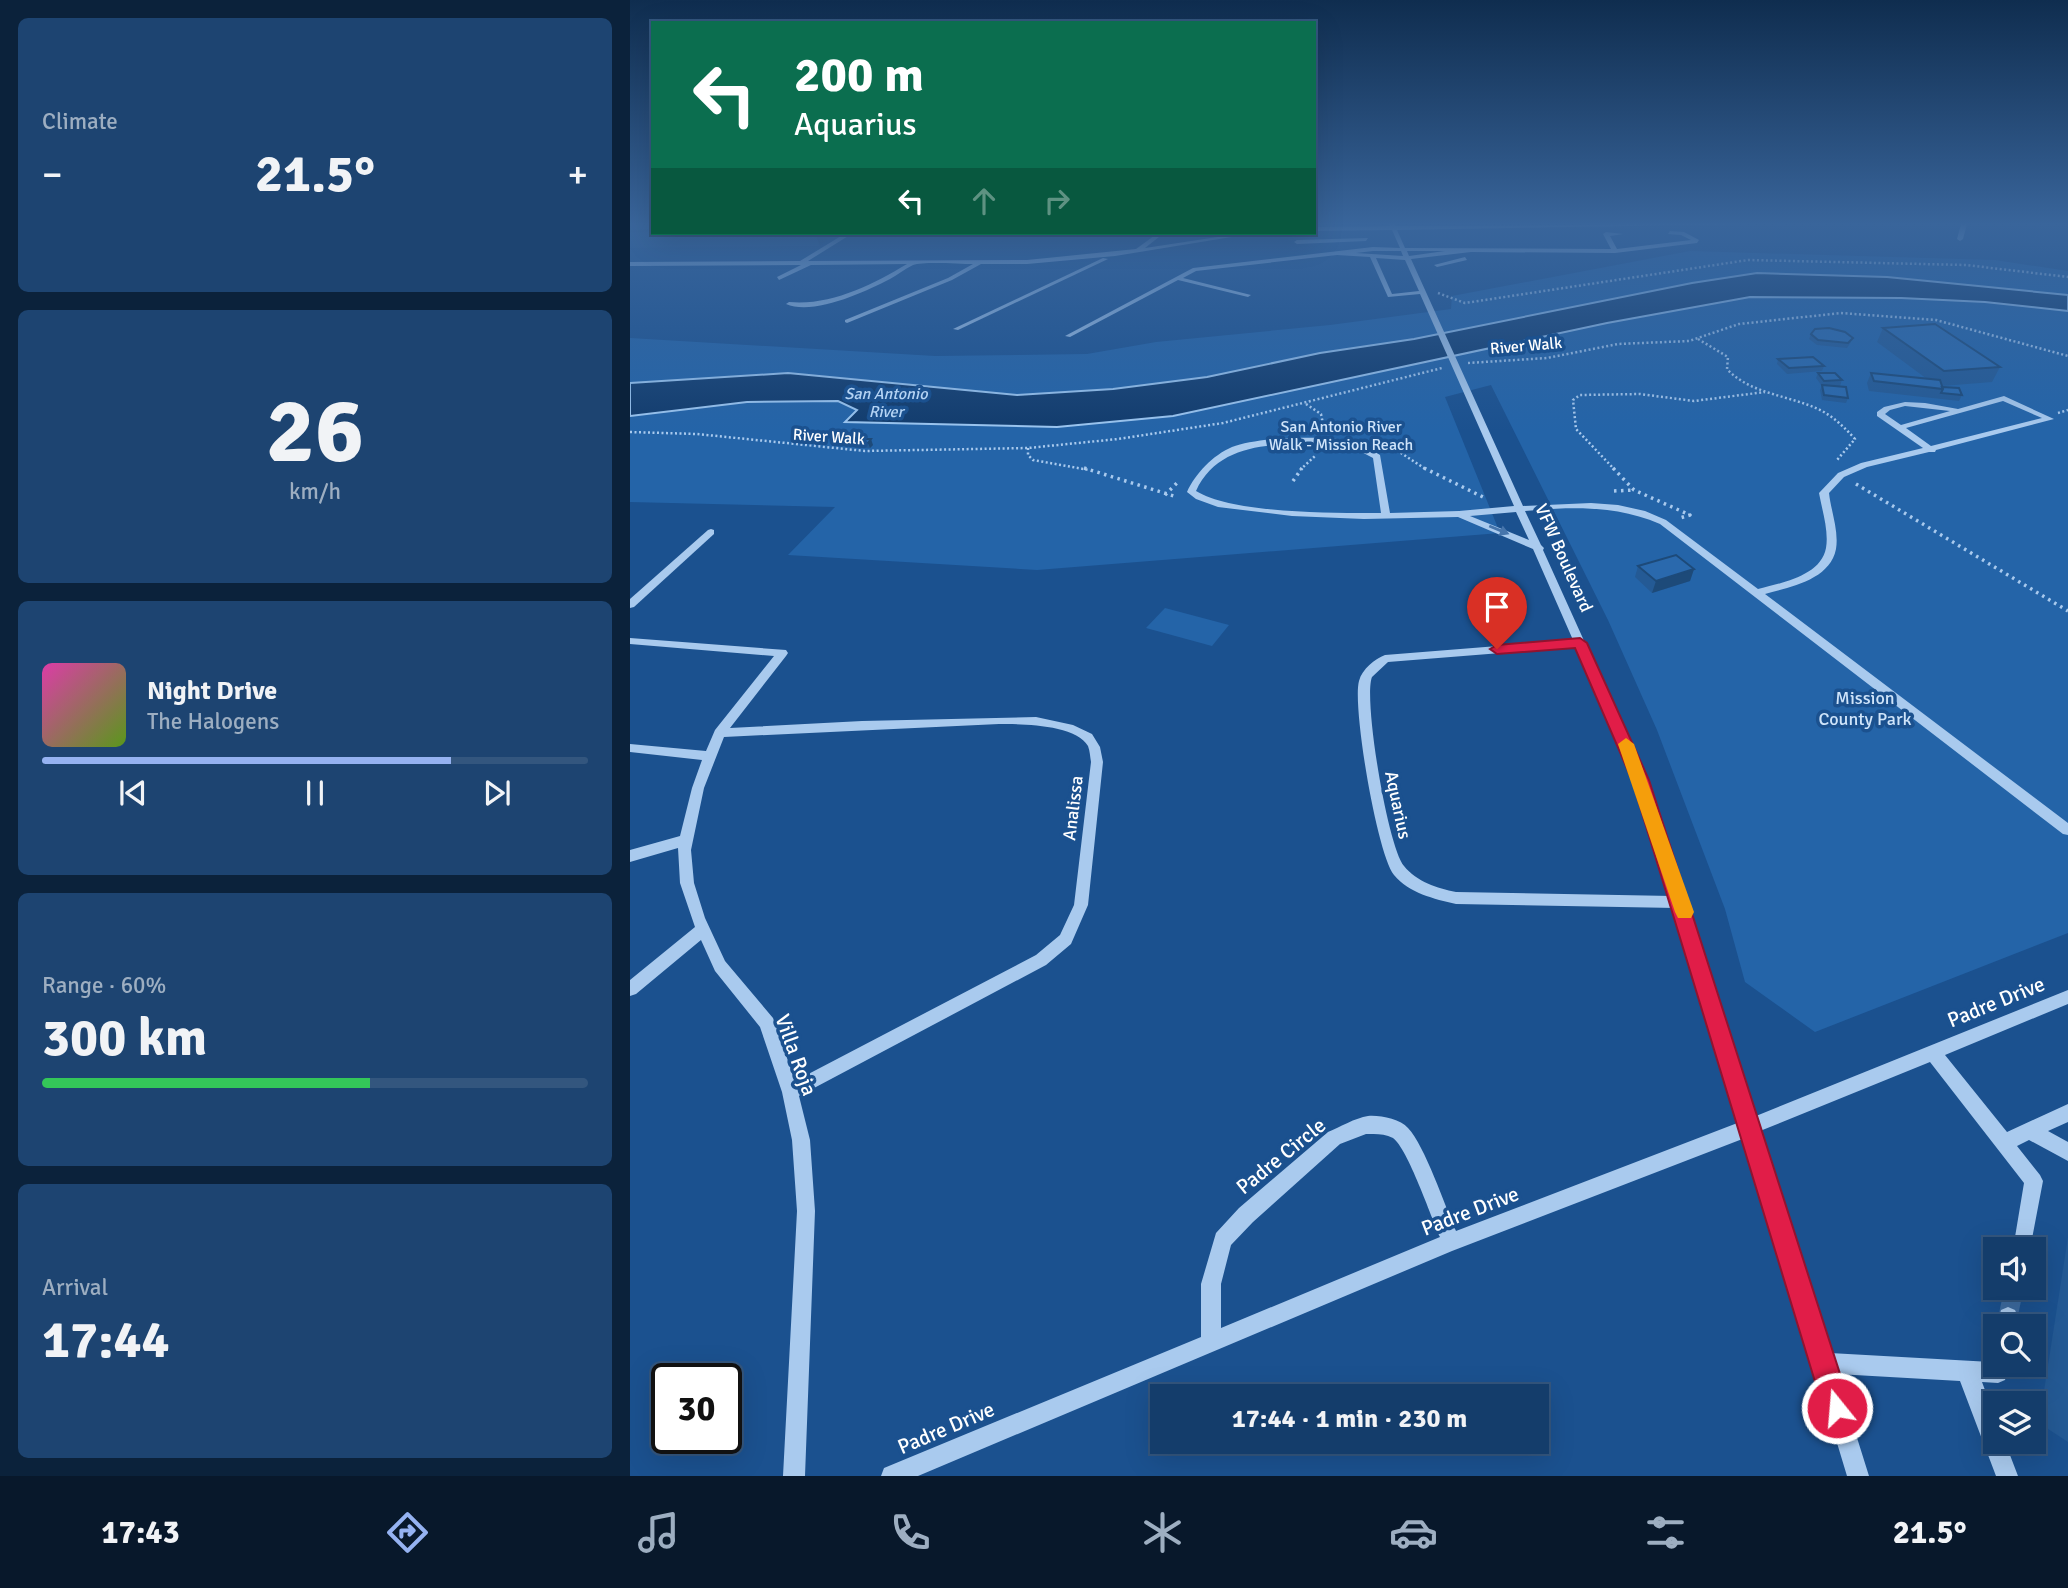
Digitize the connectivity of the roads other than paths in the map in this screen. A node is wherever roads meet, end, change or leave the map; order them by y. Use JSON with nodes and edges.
{"nodes":[{"id":1,"x":1422,"y":292,"type":"edge"},
{"id":2,"x":847,"y":293,"type":"edge"},
{"id":3,"x":916,"y":293,"type":"edge"},
{"id":4,"x":1033,"y":293,"type":"edge"},
{"id":5,"x":1149,"y":293,"type":"edge"},
{"id":6,"x":1239,"y":293,"type":"edge"},
{"id":7,"x":1389,"y":293,"type":"edge"},
{"id":8,"x":1415,"y":293,"type":"edge"},
{"id":9,"x":1248,"y":295,"type":"dead end"},
{"id":10,"x":789,"y":304,"type":"dead end"},
{"id":11,"x":1429,"y":307,"type":"joint"},
{"id":12,"x":847,"y":321,"type":"dead end"},
{"id":13,"x":956,"y":329,"type":"dead end"},
{"id":14,"x":1068,"y":336,"type":"dead end"},
{"id":15,"x":1466,"y":391,"type":"joint"},
{"id":16,"x":1961,"y":410,"type":"junction"},
{"id":17,"x":1898,"y":428,"type":"junction"},
{"id":18,"x":1932,"y":450,"type":"junction"},
{"id":19,"x":1521,"y":509,"type":"junction"},
{"id":20,"x":1459,"y":514,"type":"junction"},
{"id":21,"x":1386,"y":516,"type":"junction"},
{"id":22,"x":711,"y":532,"type":"dead end"},
{"id":23,"x":1539,"y":548,"type":"junction"},
{"id":24,"x":1758,"y":593,"type":"junction"},
{"id":25,"x":630,"y":605,"type":"edge"},
{"id":26,"x":630,"y":640,"type":"edge"},
{"id":27,"x":1580,"y":643,"type":"junction"},
{"id":28,"x":782,"y":653,"type":"joint"},
{"id":29,"x":719,"y":733,"type":"junction"},
{"id":30,"x":630,"y":748,"type":"edge"},
{"id":31,"x":709,"y":756,"type":"junction"},
{"id":32,"x":2068,"y":830,"type":"edge"},
{"id":33,"x":686,"y":841,"type":"junction"},
{"id":34,"x":630,"y":856,"type":"edge"},
{"id":35,"x":1681,"y":902,"type":"junction"},
{"id":36,"x":703,"y":929,"type":"junction"},
{"id":37,"x":630,"y":989,"type":"edge"},
{"id":38,"x":2068,"y":997,"type":"edge"},
{"id":39,"x":1933,"y":1053,"type":"junction"},
{"id":40,"x":790,"y":1092,"type":"junction"},
{"id":41,"x":2068,"y":1113,"type":"edge"},
{"id":42,"x":1750,"y":1127,"type":"junction"},
{"id":43,"x":2030,"y":1131,"type":"junction"},
{"id":44,"x":2003,"y":1143,"type":"junction"},
{"id":45,"x":2068,"y":1152,"type":"edge"},
{"id":46,"x":2024,"y":1237,"type":"dead end"},
{"id":47,"x":1451,"y":1242,"type":"junction"},
{"id":48,"x":1211,"y":1340,"type":"junction"},
{"id":49,"x":1823,"y":1363,"type":"junction"},
{"id":50,"x":1967,"y":1371,"type":"junction"},
{"id":51,"x":1983,"y":1372,"type":"edge"},
{"id":52,"x":794,"y":1476,"type":"edge"},
{"id":53,"x":892,"y":1476,"type":"edge"},
{"id":54,"x":1858,"y":1476,"type":"edge"},
{"id":55,"x":2007,"y":1476,"type":"edge"}],
"edges":[{"from":1,"to":11,"type":"street","name":"VFW Boulevard"},
{"from":2,"to":10,"type":"street"},
{"from":3,"to":12,"type":"street"},
{"from":4,"to":13,"type":"street"},
{"from":5,"to":14,"type":"street"},
{"from":6,"to":9,"type":"street"},
{"from":7,"to":8,"type":"street"},
{"from":11,"to":15,"type":"street","name":"VFW Boulevard"},
{"from":15,"to":19,"type":"street","name":"VFW Boulevard"},
{"from":16,"to":17,"type":"street"},
{"from":16,"to":17,"type":"street"},
{"from":16,"to":18,"type":"street"},
{"from":17,"to":18,"type":"street"},
{"from":18,"to":24,"type":"street"},
{"from":19,"to":20,"type":"street"},
{"from":19,"to":23,"type":"street","name":"VFW Boulevard"},
{"from":19,"to":24,"type":"street"},
{"from":20,"to":21,"type":"street"},
{"from":20,"to":23,"type":"street","one_way":true},
{"from":21,"to":21,"type":"street"},
{"from":22,"to":25,"type":"street"},
{"from":23,"to":27,"type":"street","name":"VFW Boulevard"},
{"from":24,"to":32,"type":"street"},
{"from":26,"to":28,"type":"street"},
{"from":27,"to":35,"type":"street","name":"VFW Boulevard"},
{"from":27,"to":35,"type":"street","name":"Aquarius"},
{"from":28,"to":29,"type":"street","name":"Villa Roja"},
{"from":29,"to":31,"type":"street","name":"Villa Roja"},
{"from":29,"to":40,"type":"street","name":"Analissa"},
{"from":30,"to":31,"type":"street"},
{"from":31,"to":33,"type":"street","name":"Villa Roja"},
{"from":33,"to":34,"type":"street"},
{"from":33,"to":36,"type":"street","name":"Villa Roja"},
{"from":35,"to":42,"type":"street","name":"VFW Boulevard"},
{"from":36,"to":37,"type":"street"},
{"from":36,"to":40,"type":"street","name":"Villa Roja"},
{"from":38,"to":39,"type":"street","name":"Padre Drive"},
{"from":39,"to":42,"type":"street","name":"Padre Drive"},
{"from":39,"to":44,"type":"street"},
{"from":40,"to":52,"type":"street","name":"Villa Roja"},
{"from":41,"to":43,"type":"street"},
{"from":42,"to":47,"type":"street","name":"Padre Drive"},
{"from":42,"to":49,"type":"street","name":"VFW Boulevard"},
{"from":43,"to":44,"type":"street"},
{"from":43,"to":45,"type":"street"},
{"from":44,"to":46,"type":"street"},
{"from":47,"to":48,"type":"street","name":"Padre Drive"},
{"from":47,"to":48,"type":"street","name":"Padre Circle"},
{"from":48,"to":53,"type":"street","name":"Padre Drive"},
{"from":49,"to":50,"type":"street"},
{"from":49,"to":54,"type":"street","name":"VFW Boulevard"},
{"from":50,"to":51,"type":"street"},
{"from":50,"to":55,"type":"street"}]}
